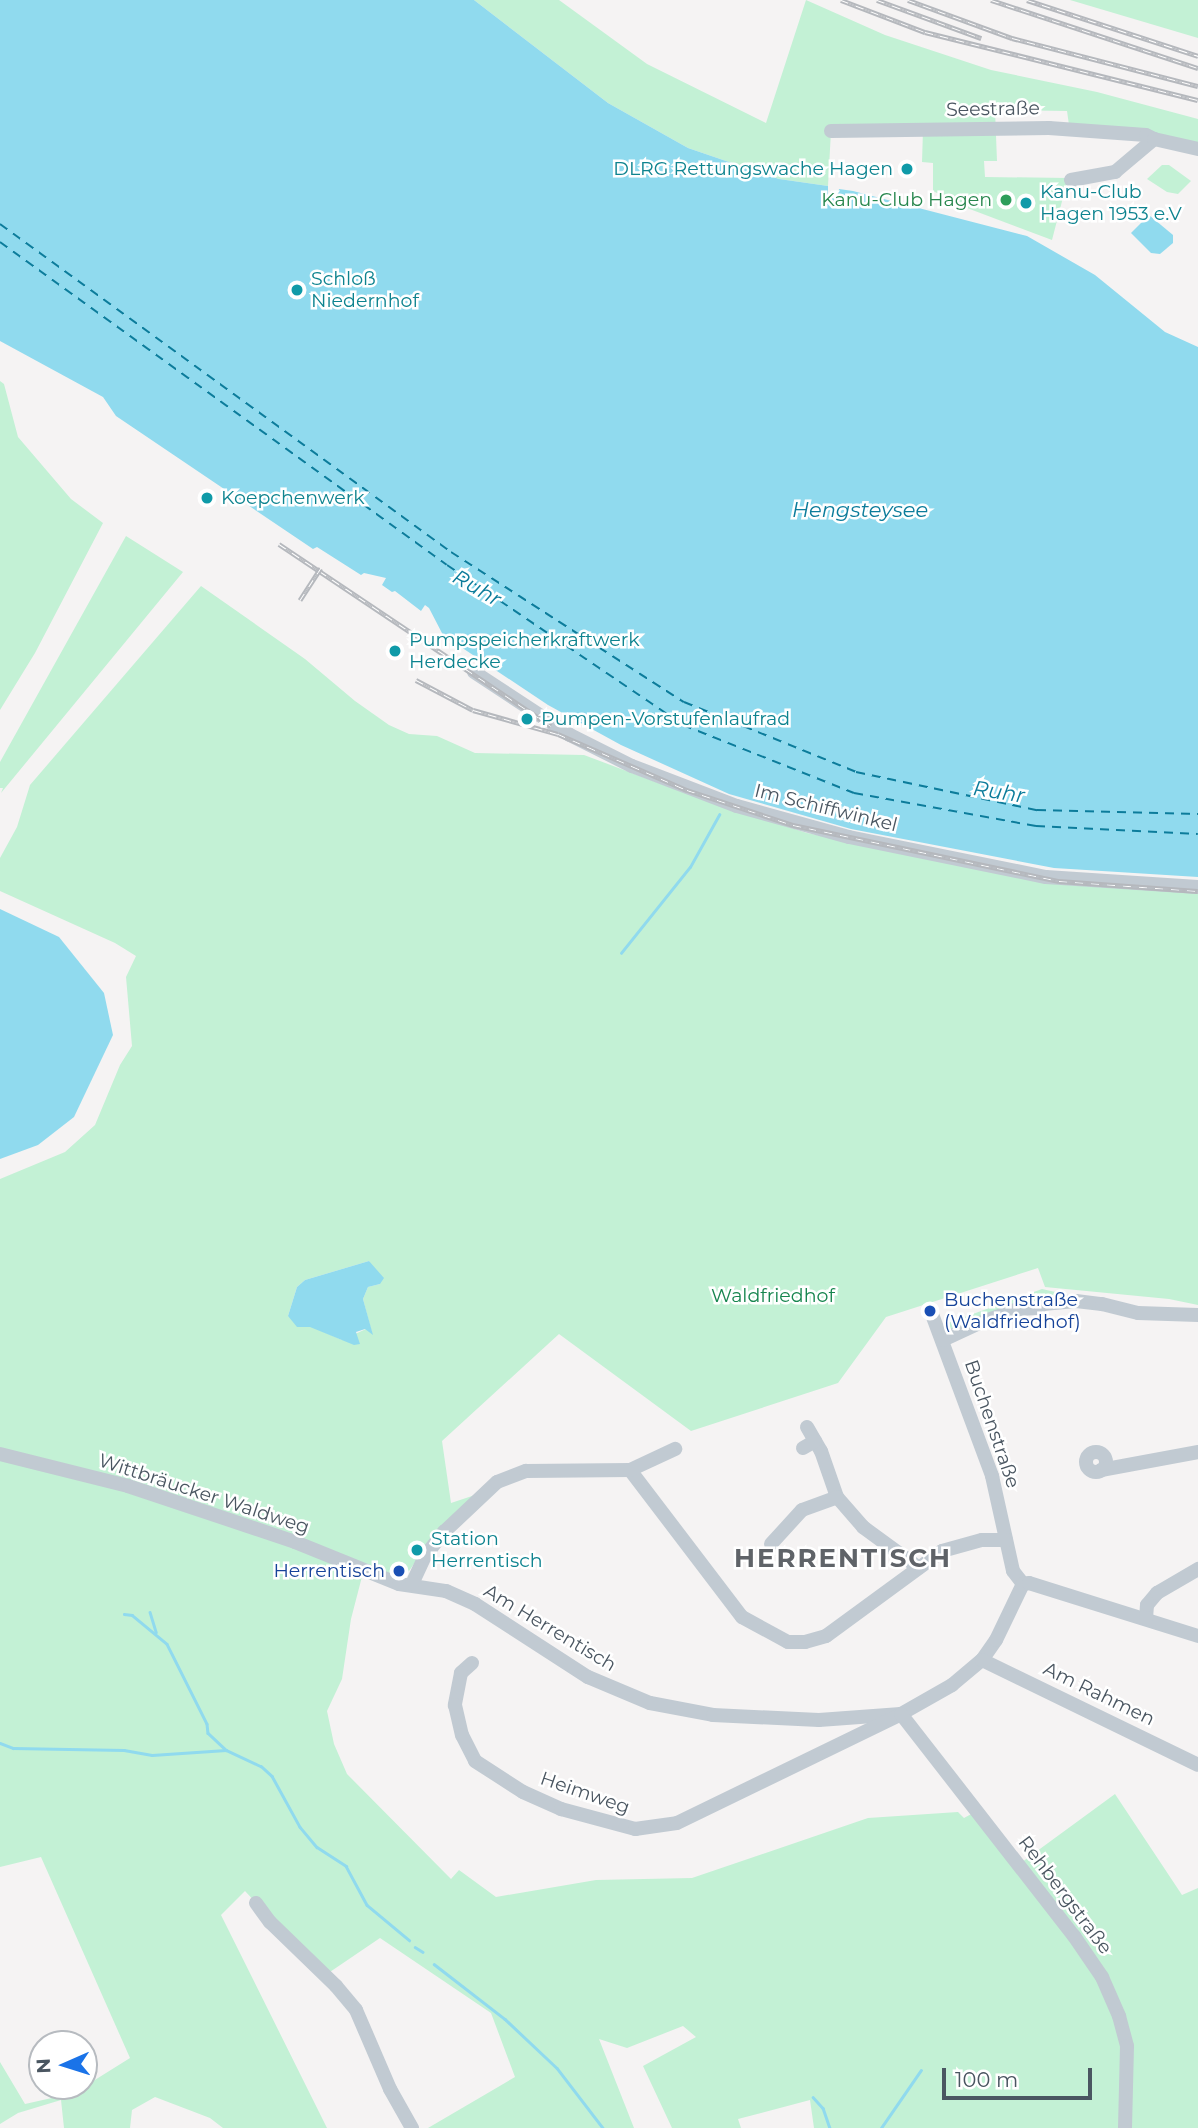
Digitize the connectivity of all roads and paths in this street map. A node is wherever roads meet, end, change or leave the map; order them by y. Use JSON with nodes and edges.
{"nodes":[{"id":1,"x":831,"y":131,"type":"dead end"},
{"id":2,"x":1154,"y":139,"type":"junction"},
{"id":3,"x":1198,"y":149,"type":"edge"},
{"id":4,"x":1071,"y":180,"type":"dead end"},
{"id":5,"x":474,"y":672,"type":"dead end"},
{"id":6,"x":1198,"y":887,"type":"edge"},
{"id":7,"x":1198,"y":1315,"type":"edge"},
{"id":8,"x":933,"y":1317,"type":"dead end"},
{"id":9,"x":943,"y":1340,"type":"junction"},
{"id":10,"x":807,"y":1427,"type":"dead end"},
{"id":11,"x":675,"y":1449,"type":"dead end"},
{"id":12,"x":1198,"y":1452,"type":"edge"},
{"id":13,"x":0,"y":1454,"type":"edge"},
{"id":14,"x":630,"y":1470,"type":"junction"},
{"id":15,"x":1101,"y":1470,"type":"dead end"},
{"id":16,"x":837,"y":1497,"type":"junction"},
{"id":17,"x":1006,"y":1540,"type":"junction"},
{"id":18,"x":771,"y":1544,"type":"dead end"},
{"id":19,"x":919,"y":1568,"type":"junction"},
{"id":20,"x":1198,"y":1569,"type":"edge"},
{"id":21,"x":412,"y":1584,"type":"junction"},
{"id":22,"x":1023,"y":1584,"type":"junction"},
{"id":23,"x":1146,"y":1619,"type":"junction"},
{"id":24,"x":1198,"y":1636,"type":"edge"},
{"id":25,"x":982,"y":1660,"type":"junction"},
{"id":26,"x":472,"y":1663,"type":"dead end"},
{"id":27,"x":901,"y":1714,"type":"junction"},
{"id":28,"x":1198,"y":1765,"type":"edge"},
{"id":29,"x":256,"y":1903,"type":"dead end"},
{"id":30,"x":412,"y":2128,"type":"edge"},
{"id":31,"x":1125,"y":2128,"type":"edge"}],
"edges":[{"from":1,"to":2,"type":"street","name":"Seestraße"},
{"from":2,"to":3,"type":"street","name":"Seestraße"},
{"from":2,"to":4,"type":"street"},
{"from":5,"to":6,"type":"street","name":"Im Schiffwinkel"},
{"from":7,"to":9,"type":"street"},
{"from":8,"to":9,"type":"street","name":"Buchenstraße"},
{"from":9,"to":17,"type":"street","name":"Buchenstraße"},
{"from":10,"to":16,"type":"street"},
{"from":11,"to":14,"type":"street"},
{"from":12,"to":15,"type":"street"},
{"from":13,"to":21,"type":"street","name":"Wittbräucker Waldweg"},
{"from":14,"to":19,"type":"street"},
{"from":14,"to":21,"type":"street"},
{"from":16,"to":18,"type":"street"},
{"from":16,"to":19,"type":"street"},
{"from":17,"to":19,"type":"street"},
{"from":17,"to":22,"type":"street","name":"Buchenstraße"},
{"from":20,"to":23,"type":"street"},
{"from":21,"to":27,"type":"street","name":"Am Herrentisch"},
{"from":22,"to":23,"type":"street"},
{"from":22,"to":25,"type":"street","name":"Am Herrentisch"},
{"from":23,"to":24,"type":"street"},
{"from":25,"to":27,"type":"street","name":"Am Herrentisch"},
{"from":25,"to":28,"type":"street","name":"Am Rahmen"},
{"from":26,"to":27,"type":"street","name":"Heimweg"},
{"from":27,"to":31,"type":"street","name":"Rehbergstraße"},
{"from":29,"to":30,"type":"street"}]}
